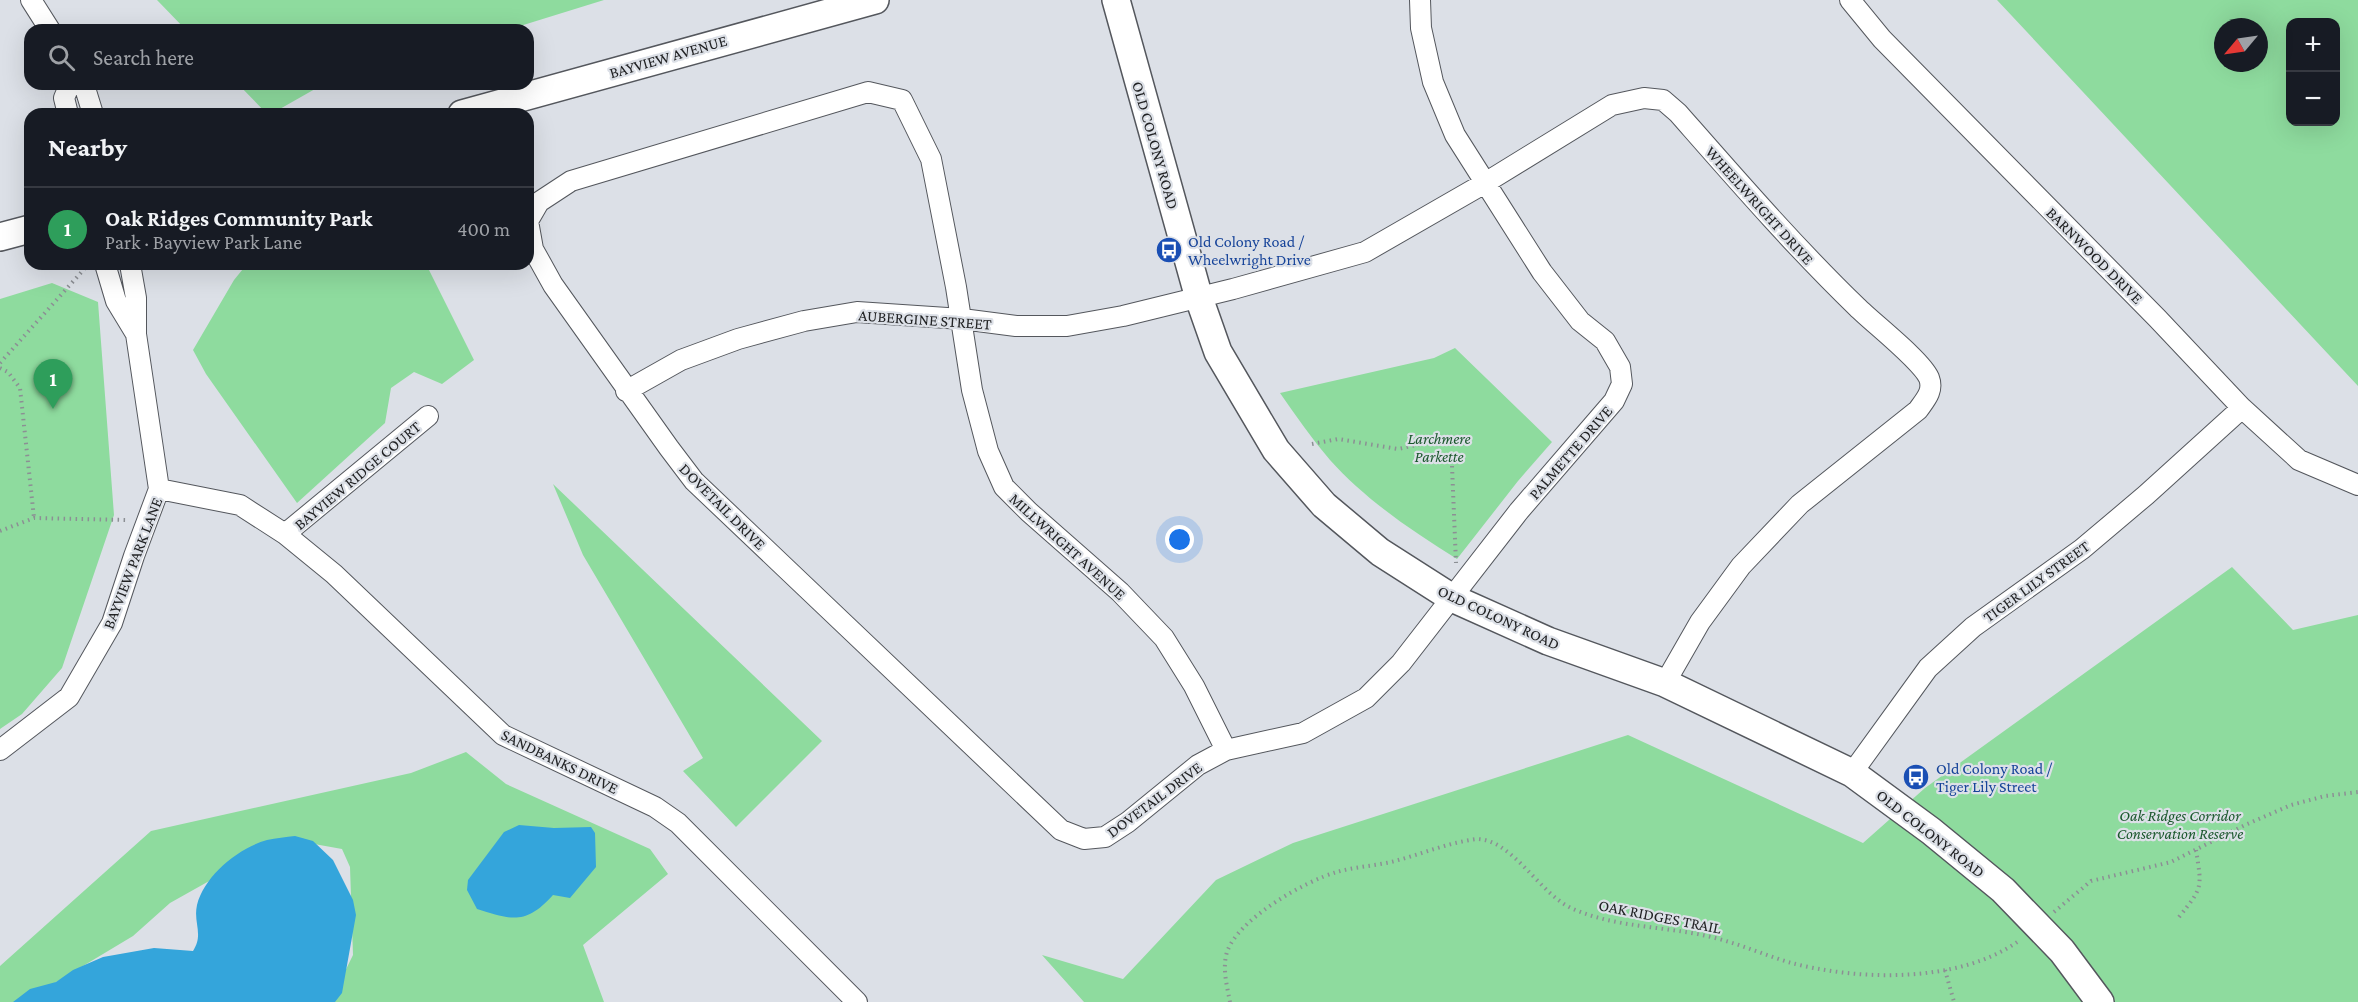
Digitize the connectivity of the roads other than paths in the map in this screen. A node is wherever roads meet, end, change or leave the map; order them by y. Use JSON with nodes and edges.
{"nodes":[{"id":1,"x":31,"y":0,"type":"edge"},
{"id":2,"x":875,"y":0,"type":"edge"},
{"id":3,"x":1116,"y":0,"type":"edge"},
{"id":4,"x":1420,"y":0,"type":"edge"},
{"id":5,"x":1850,"y":0,"type":"edge"},
{"id":6,"x":46,"y":24,"type":"edge"},
{"id":7,"x":67,"y":90,"type":"edge"},
{"id":8,"x":86,"y":90,"type":"edge"},
{"id":9,"x":66,"y":108,"type":"edge"},
{"id":10,"x":91,"y":108,"type":"edge"},
{"id":11,"x":484,"y":108,"type":"edge"},
{"id":12,"x":1485,"y":183,"type":"junction"},
{"id":13,"x":534,"y":211,"type":"edge"},
{"id":14,"x":24,"y":231,"type":"edge"},
{"id":15,"x":0,"y":237,"type":"edge"},
{"id":16,"x":534,"y":251,"type":"edge"},
{"id":17,"x":99,"y":270,"type":"edge"},
{"id":18,"x":131,"y":270,"type":"edge"},
{"id":19,"x":1199,"y":298,"type":"junction"},
{"id":20,"x":962,"y":320,"type":"junction"},
{"id":21,"x":136,"y":334,"type":"junction"},
{"id":22,"x":626,"y":391,"type":"junction"},
{"id":23,"x":2242,"y":408,"type":"junction"},
{"id":24,"x":428,"y":416,"type":"dead end"},
{"id":25,"x":2358,"y":485,"type":"edge"},
{"id":26,"x":159,"y":489,"type":"junction"},
{"id":27,"x":285,"y":534,"type":"junction"},
{"id":28,"x":1452,"y":598,"type":"junction"},
{"id":29,"x":1665,"y":683,"type":"junction"},
{"id":30,"x":0,"y":750,"type":"edge"},
{"id":31,"x":1226,"y":750,"type":"junction"},
{"id":32,"x":1852,"y":773,"type":"junction"},
{"id":33,"x":857,"y":1002,"type":"edge"},
{"id":34,"x":2100,"y":1002,"type":"edge"}],
"edges":[{"from":1,"to":6,"type":"street"},
{"from":2,"to":11,"type":"street","name":"BAYVIEW AVENUE"},
{"from":3,"to":19,"type":"street","name":"OLD COLONY ROAD"},
{"from":4,"to":12,"type":"street"},
{"from":5,"to":23,"type":"street","name":"BARNWOOD DRIVE"},
{"from":7,"to":9,"type":"street"},
{"from":8,"to":10,"type":"street"},
{"from":12,"to":19,"type":"street","name":"WHEELWRIGHT DRIVE"},
{"from":12,"to":28,"type":"street","name":"PALMETTE DRIVE"},
{"from":12,"to":29,"type":"street","name":"WHEELWRIGHT DRIVE"},
{"from":13,"to":20,"type":"street","name":"DOVETAIL DRIVE"},
{"from":14,"to":15,"type":"street"},
{"from":16,"to":22,"type":"street","name":"DOVETAIL DRIVE"},
{"from":17,"to":21,"type":"street","name":"BAYVIEW PARK LANE"},
{"from":18,"to":21,"type":"street","name":"BAYVIEW PARK LANE"},
{"from":19,"to":20,"type":"street","name":"AUBERGINE STREET"},
{"from":19,"to":28,"type":"street","name":"OLD COLONY ROAD"},
{"from":20,"to":22,"type":"street","name":"AUBERGINE STREET"},
{"from":20,"to":31,"type":"street","name":"MILLWRIGHT AVENUE"},
{"from":21,"to":26,"type":"street","name":"BAYVIEW PARK LANE"},
{"from":22,"to":31,"type":"street","name":"DOVETAIL DRIVE"},
{"from":23,"to":25,"type":"street","name":"BARNWOOD DRIVE"},
{"from":23,"to":32,"type":"street","name":"TIGER LILY STREET"},
{"from":24,"to":27,"type":"street","name":"BAYVIEW RIDGE COURT"},
{"from":26,"to":27,"type":"street","name":"SANDBANKS DRIVE"},
{"from":26,"to":30,"type":"street","name":"BAYVIEW PARK LANE"},
{"from":27,"to":33,"type":"street","name":"SANDBANKS DRIVE"},
{"from":28,"to":29,"type":"street","name":"OLD COLONY ROAD"},
{"from":28,"to":31,"type":"street","name":"DOVETAIL DRIVE"},
{"from":29,"to":32,"type":"street","name":"OLD COLONY ROAD"},
{"from":32,"to":34,"type":"street","name":"OLD COLONY ROAD"}]}
